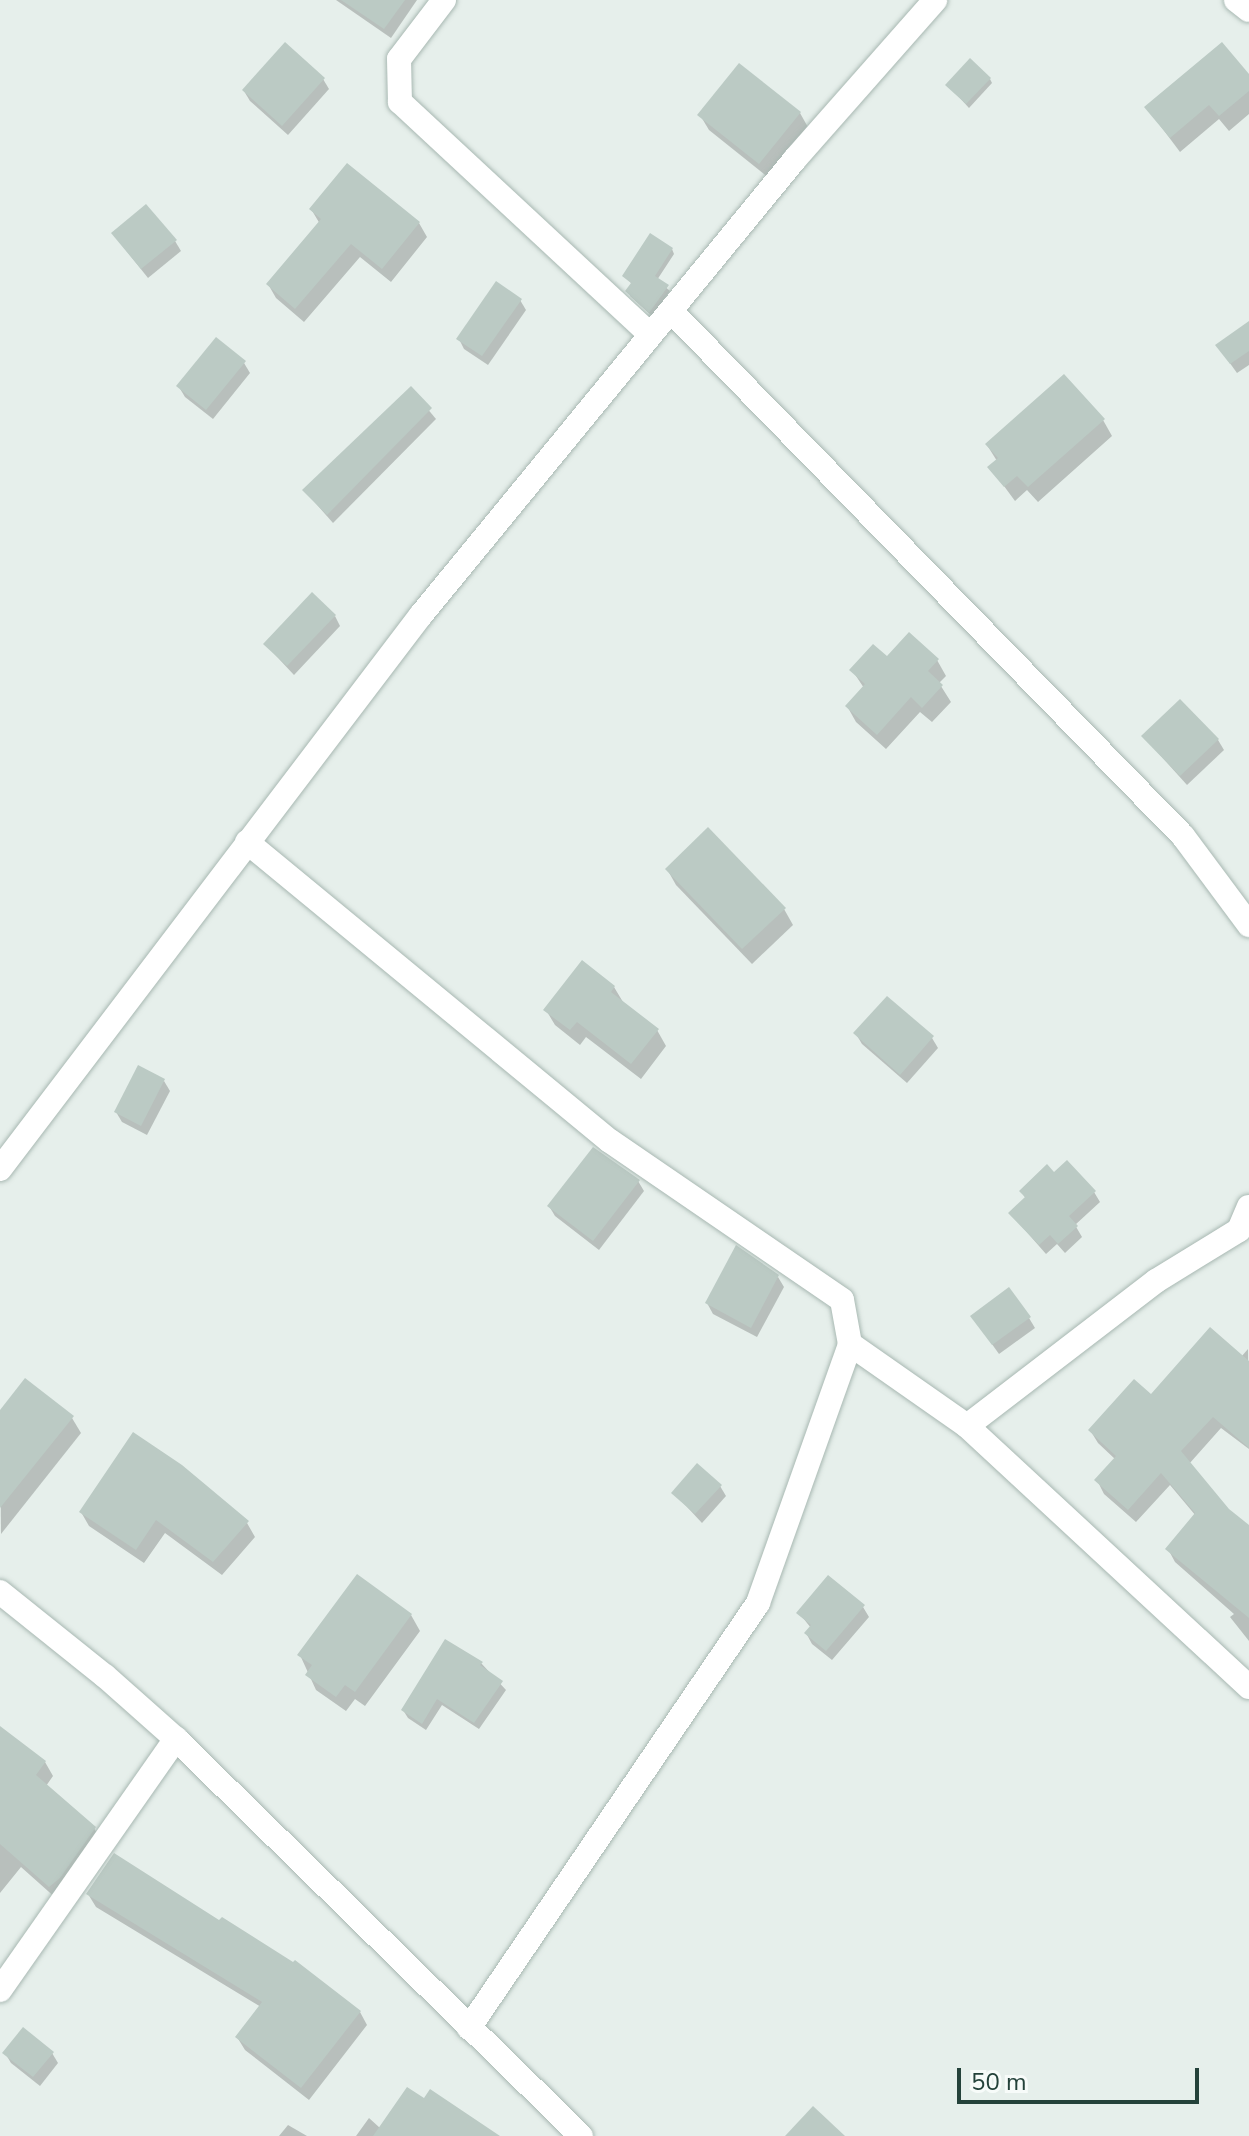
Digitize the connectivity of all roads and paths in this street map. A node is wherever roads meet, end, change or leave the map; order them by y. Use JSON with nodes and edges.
{"nodes":[{"id":1,"x":444,"y":0,"type":"edge"},
{"id":2,"x":935,"y":0,"type":"edge"},
{"id":3,"x":1236,"y":0,"type":"edge"},
{"id":4,"x":1249,"y":10,"type":"edge"},
{"id":5,"x":671,"y":311,"type":"junction"},
{"id":6,"x":651,"y":335,"type":"junction"},
{"id":7,"x":247,"y":842,"type":"junction"},
{"id":8,"x":1249,"y":925,"type":"edge"},
{"id":9,"x":0,"y":1169,"type":"edge"},
{"id":10,"x":1249,"y":1207,"type":"edge"},
{"id":11,"x":850,"y":1344,"type":"junction"},
{"id":12,"x":967,"y":1426,"type":"junction"},
{"id":13,"x":0,"y":1592,"type":"edge"},
{"id":14,"x":1249,"y":1687,"type":"edge"},
{"id":15,"x":176,"y":1739,"type":"junction"},
{"id":16,"x":0,"y":1990,"type":"edge"},
{"id":17,"x":469,"y":2028,"type":"junction"},
{"id":18,"x":581,"y":2136,"type":"edge"}],
"edges":[{"from":1,"to":6,"type":"street"},
{"from":2,"to":5,"type":"street"},
{"from":3,"to":4,"type":"street"},
{"from":5,"to":6,"type":"street"},
{"from":5,"to":8,"type":"street"},
{"from":6,"to":7,"type":"street"},
{"from":7,"to":9,"type":"street"},
{"from":7,"to":11,"type":"street"},
{"from":10,"to":12,"type":"street"},
{"from":11,"to":12,"type":"street"},
{"from":11,"to":17,"type":"street"},
{"from":12,"to":14,"type":"street"},
{"from":13,"to":15,"type":"street"},
{"from":15,"to":16,"type":"street"},
{"from":15,"to":17,"type":"street"},
{"from":17,"to":18,"type":"street"}]}
